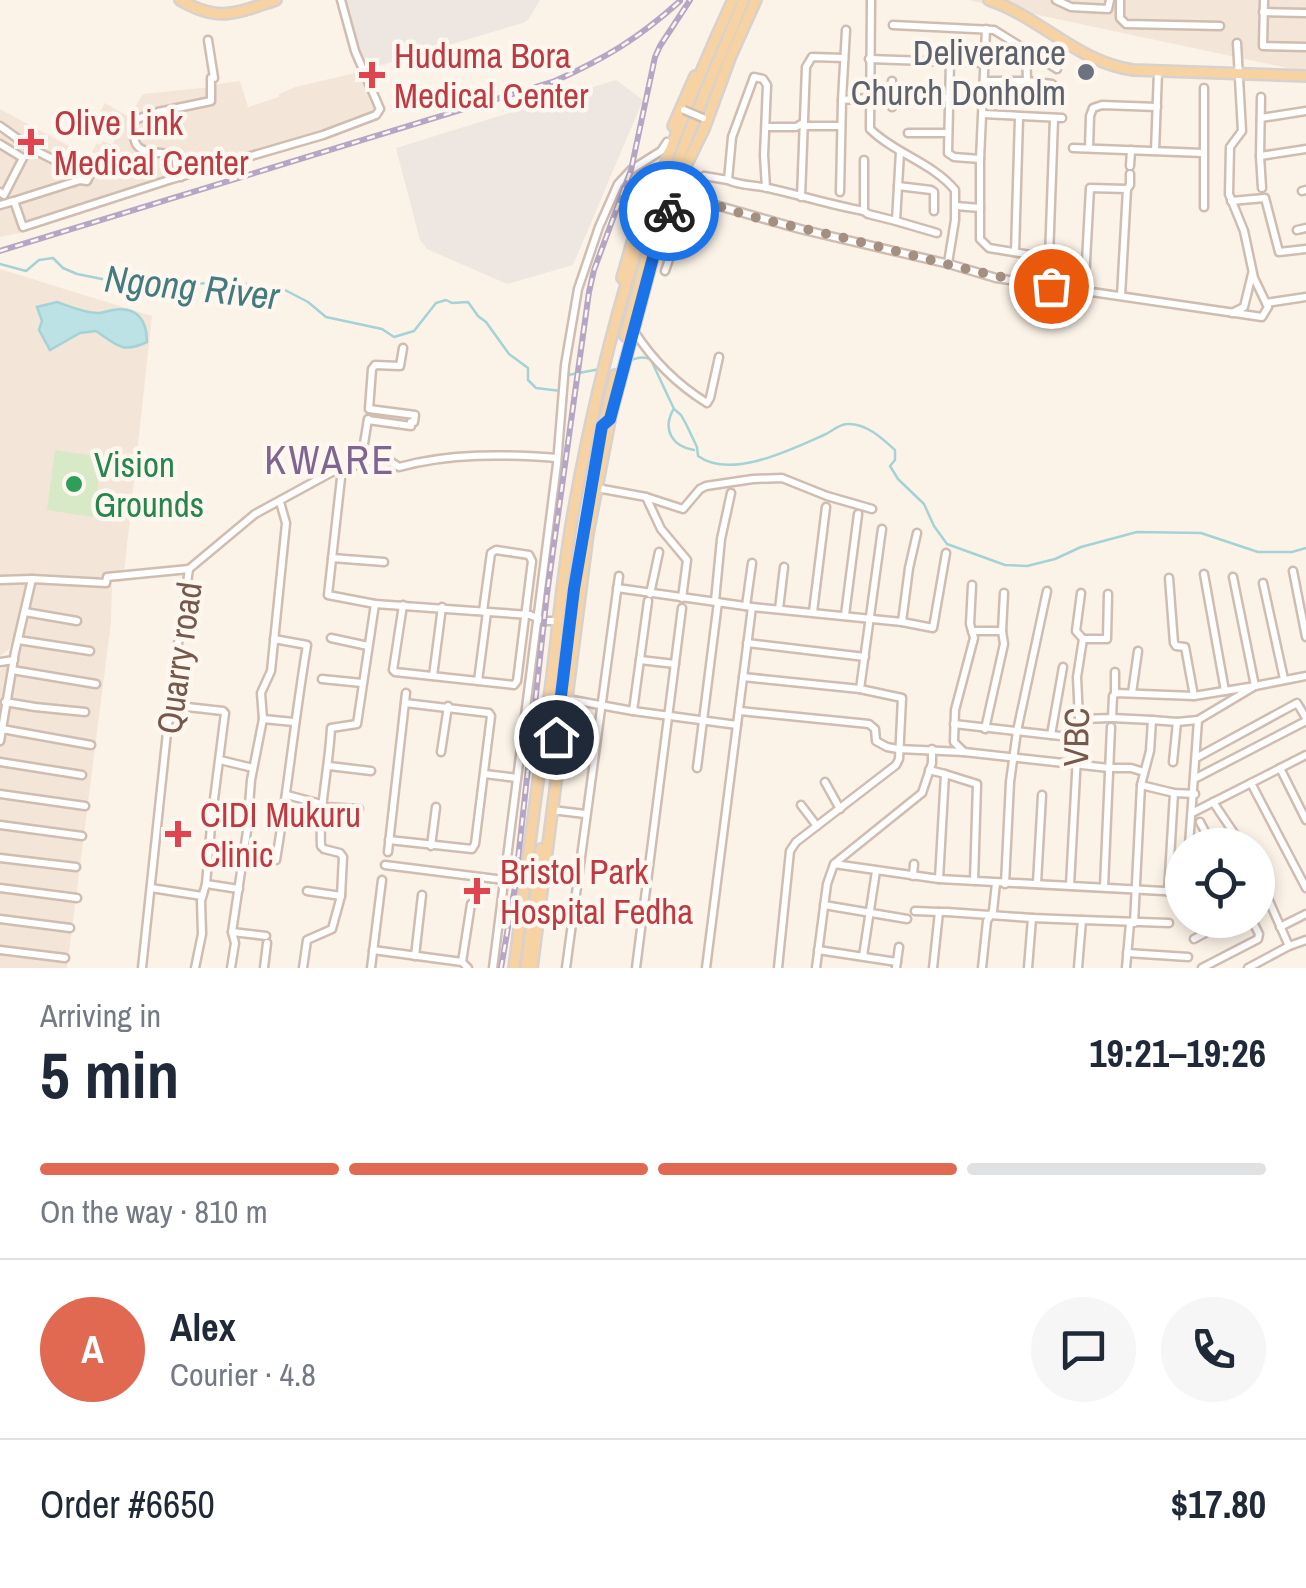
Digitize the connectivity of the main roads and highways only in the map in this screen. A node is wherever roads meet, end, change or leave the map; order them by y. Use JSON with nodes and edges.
{"nodes":[{"id":1,"x":180,"y":0,"type":"edge"},
{"id":2,"x":276,"y":0,"type":"edge"},
{"id":3,"x":731,"y":0,"type":"edge"},
{"id":4,"x":744,"y":0,"type":"edge"},
{"id":5,"x":757,"y":0,"type":"edge"},
{"id":6,"x":989,"y":0,"type":"edge"},
{"id":7,"x":1306,"y":76,"type":"edge"},
{"id":8,"x":621,"y":305,"type":"junction"},
{"id":9,"x":629,"y":336,"type":"junction"},
{"id":10,"x":606,"y":422,"type":"junction"},
{"id":11,"x":586,"y":528,"type":"junction"},
{"id":12,"x":514,"y":968,"type":"edge"},
{"id":13,"x":529,"y":968,"type":"edge"}],
"edges":[{"from":1,"to":2,"type":"main road"},
{"from":3,"to":8,"type":"main road"},
{"from":3,"to":8,"type":"main road"},
{"from":4,"to":9,"type":"main road"},
{"from":5,"to":9,"type":"main road"},
{"from":6,"to":7,"type":"main road"},
{"from":8,"to":12,"type":"main road"},
{"from":9,"to":10,"type":"main road"},
{"from":10,"to":11,"type":"main road"},
{"from":10,"to":11,"type":"main road"},
{"from":11,"to":13,"type":"main road"},
{"from":11,"to":13,"type":"main road"}]}
